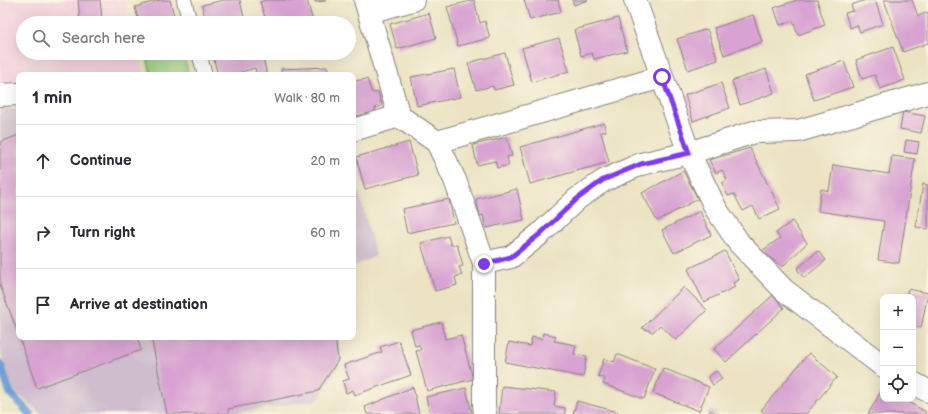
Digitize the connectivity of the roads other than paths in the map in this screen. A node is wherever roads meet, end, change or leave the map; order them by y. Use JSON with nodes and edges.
{"nodes":[{"id":1,"x":184,"y":0,"type":"edge"},
{"id":2,"x":413,"y":0,"type":"edge"},
{"id":3,"x":635,"y":0,"type":"edge"},
{"id":4,"x":367,"y":6,"type":"edge"},
{"id":5,"x":188,"y":16,"type":"edge"},
{"id":6,"x":201,"y":60,"type":"edge"},
{"id":7,"x":204,"y":72,"type":"edge"},
{"id":8,"x":662,"y":77,"type":"junction"},
{"id":9,"x":928,"y":93,"type":"edge"},
{"id":10,"x":16,"y":94,"type":"edge"},
{"id":11,"x":0,"y":95,"type":"edge"},
{"id":12,"x":399,"y":116,"type":"junction"},
{"id":13,"x":356,"y":129,"type":"edge"},
{"id":14,"x":437,"y":142,"type":"junction"},
{"id":15,"x":689,"y":153,"type":"junction"},
{"id":16,"x":484,"y":264,"type":"junction"},
{"id":17,"x":880,"y":364,"type":"edge"},
{"id":18,"x":916,"y":385,"type":"edge"},
{"id":19,"x":928,"y":391,"type":"edge"},
{"id":20,"x":485,"y":414,"type":"edge"}],
"edges":[{"from":1,"to":5,"type":"lane"},
{"from":2,"to":4,"type":"street"},
{"from":3,"to":8,"type":"street"},
{"from":4,"to":12,"type":"street"},
{"from":6,"to":7,"type":"lane"},
{"from":8,"to":14,"type":"street"},
{"from":8,"to":15,"type":"street"},
{"from":9,"to":15,"type":"street"},
{"from":10,"to":11,"type":"street"},
{"from":12,"to":13,"type":"street"},
{"from":12,"to":14,"type":"street"},
{"from":14,"to":16,"type":"street"},
{"from":15,"to":16,"type":"street"},
{"from":15,"to":17,"type":"street"},
{"from":16,"to":20,"type":"street"},
{"from":18,"to":19,"type":"street"}]}
